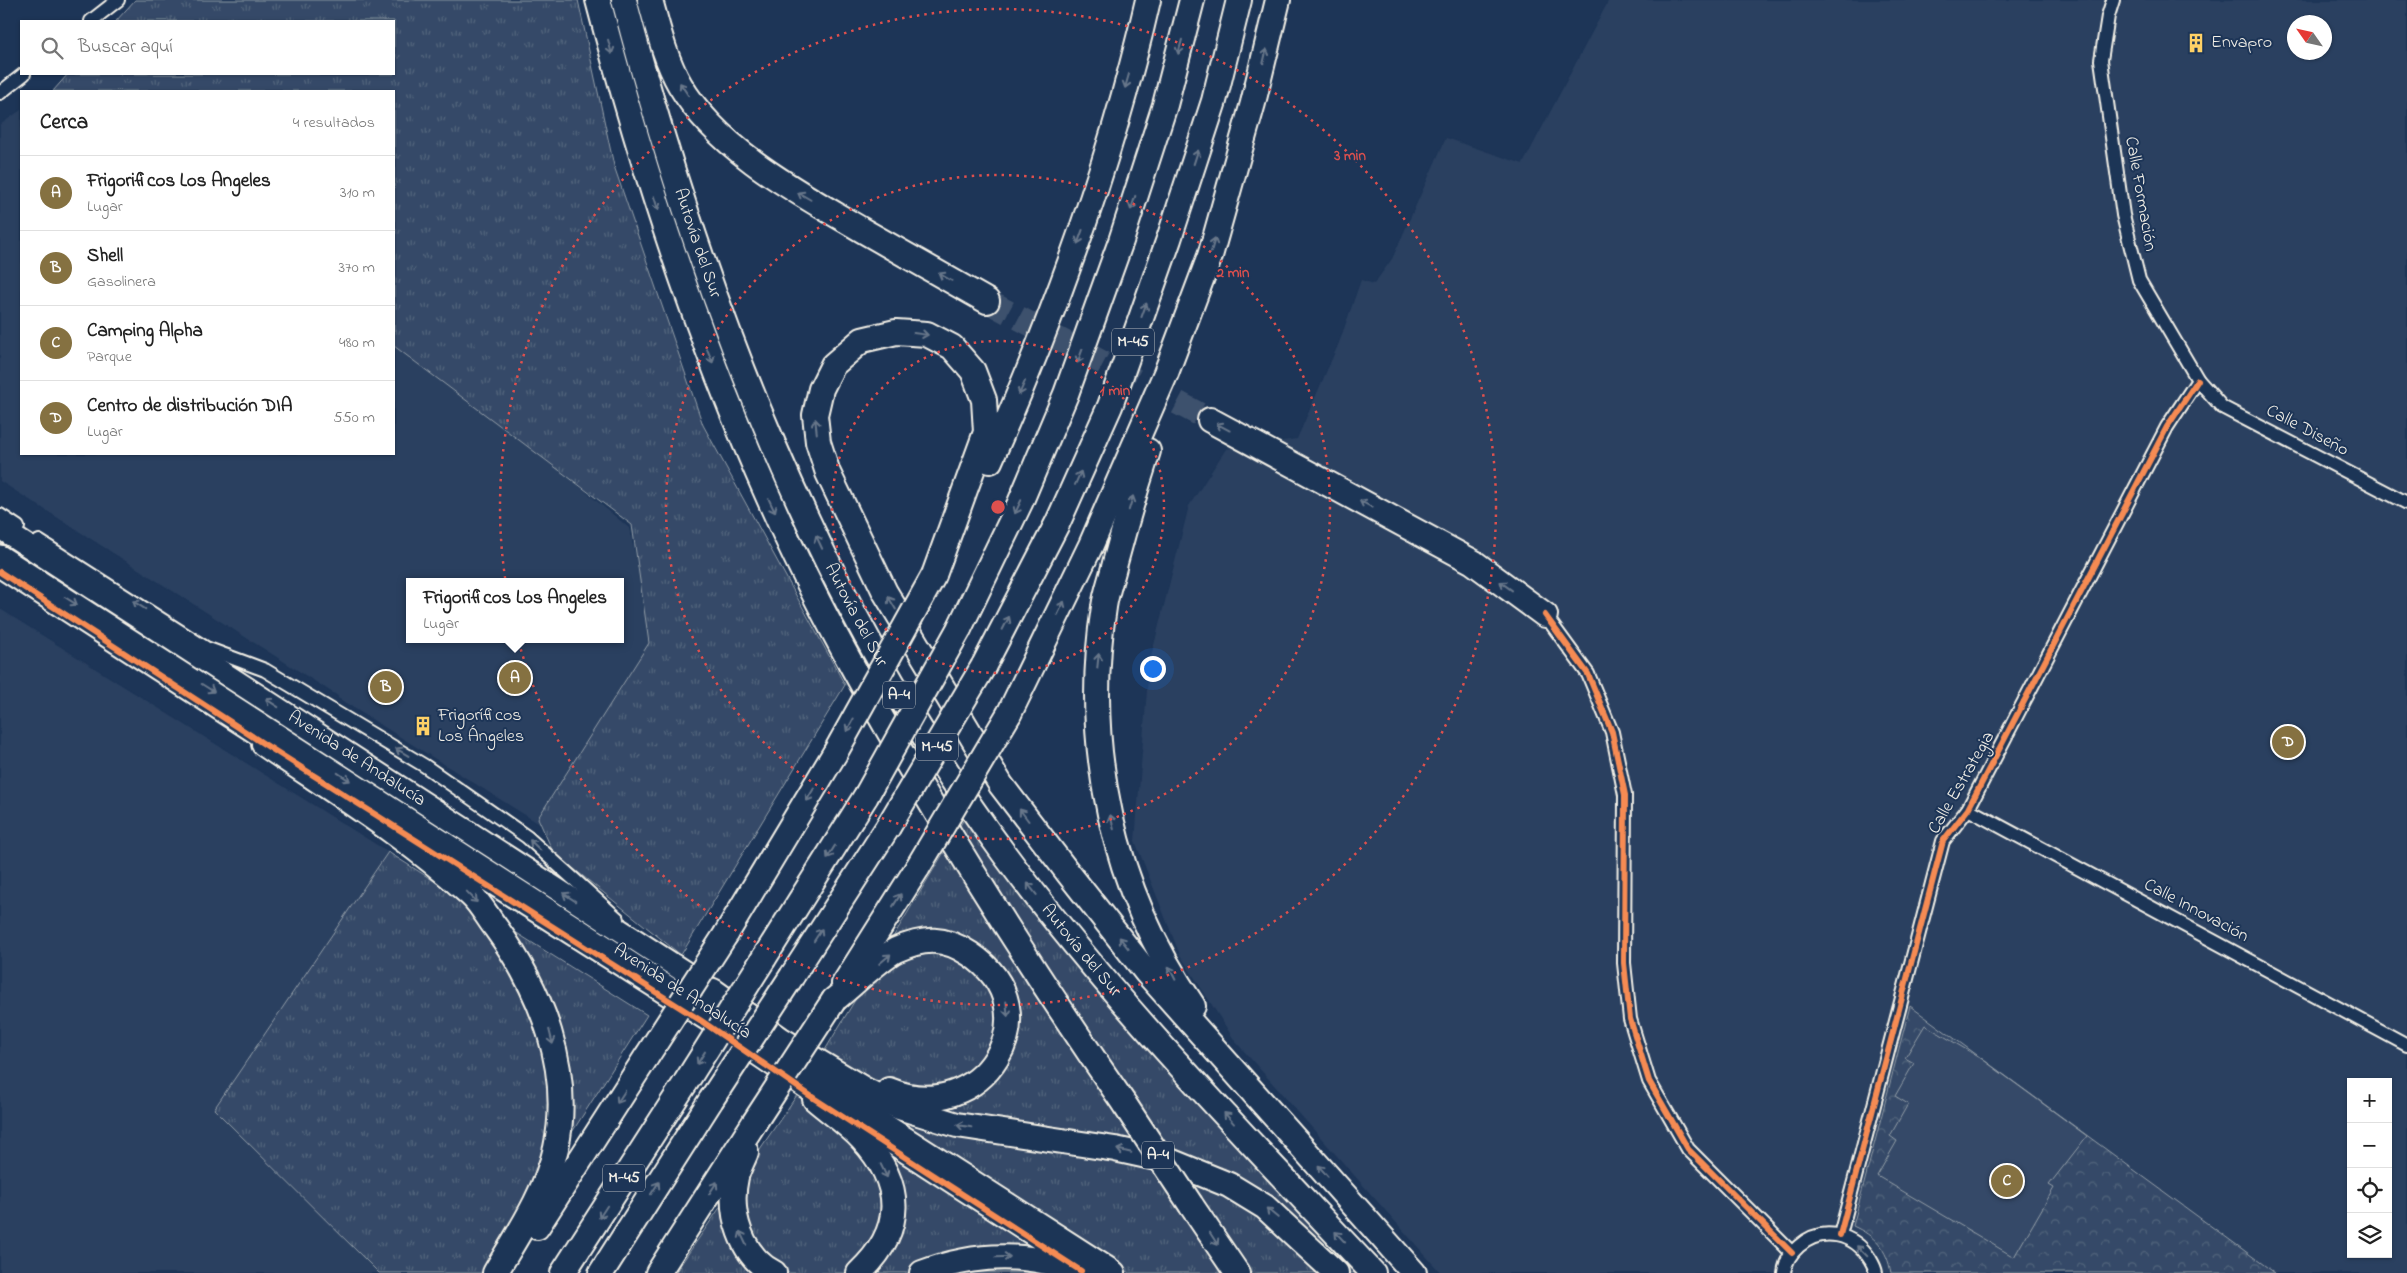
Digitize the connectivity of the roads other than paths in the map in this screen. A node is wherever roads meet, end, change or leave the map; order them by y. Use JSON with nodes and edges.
{"nodes":[{"id":1,"x":118,"y":0,"type":"edge"},
{"id":2,"x":598,"y":0,"type":"edge"},
{"id":3,"x":624,"y":0,"type":"edge"},
{"id":4,"x":650,"y":0,"type":"edge"},
{"id":5,"x":1148,"y":0,"type":"edge"},
{"id":6,"x":1192,"y":0,"type":"edge"},
{"id":7,"x":1239,"y":0,"type":"edge"},
{"id":8,"x":1278,"y":0,"type":"edge"},
{"id":9,"x":2113,"y":0,"type":"edge"},
{"id":10,"x":92,"y":20,"type":"edge"},
{"id":11,"x":23,"y":75,"type":"edge"},
{"id":12,"x":0,"y":93,"type":"edge"},
{"id":13,"x":987,"y":301,"type":"tunnel mouth"},
{"id":14,"x":1166,"y":373,"type":"junction"},
{"id":15,"x":2198,"y":380,"type":"junction"},
{"id":16,"x":1210,"y":420,"type":"tunnel mouth"},
{"id":17,"x":2407,"y":503,"type":"edge"},
{"id":18,"x":2,"y":521,"type":"edge"},
{"id":19,"x":0,"y":556,"type":"edge"},
{"id":20,"x":2,"y":575,"type":"edge"},
{"id":21,"x":934,"y":575,"type":"junction"},
{"id":22,"x":1545,"y":615,"type":"joint"},
{"id":23,"x":149,"y":624,"type":"junction"},
{"id":24,"x":206,"y":648,"type":"junction"},
{"id":25,"x":264,"y":744,"type":"junction"},
{"id":26,"x":1968,"y":808,"type":"junction"},
{"id":27,"x":664,"y":959,"type":"junction"},
{"id":28,"x":708,"y":1000,"type":"junction"},
{"id":29,"x":834,"y":1000,"type":"junction"},
{"id":30,"x":2407,"y":1045,"type":"edge"},
{"id":31,"x":1248,"y":1085,"type":"junction"},
{"id":32,"x":815,"y":1098,"type":"junction"},
{"id":33,"x":754,"y":1123,"type":"junction"},
{"id":34,"x":1840,"y":1235,"type":"junction"},
{"id":35,"x":1792,"y":1252,"type":"junction"},
{"id":36,"x":1083,"y":1272,"type":"edge"},
{"id":37,"x":495,"y":1273,"type":"edge"},
{"id":38,"x":507,"y":1273,"type":"edge"},
{"id":39,"x":563,"y":1273,"type":"edge"},
{"id":40,"x":601,"y":1273,"type":"edge"},
{"id":41,"x":658,"y":1273,"type":"edge"},
{"id":42,"x":774,"y":1273,"type":"edge"},
{"id":43,"x":859,"y":1273,"type":"edge"},
{"id":44,"x":922,"y":1273,"type":"edge"},
{"id":45,"x":1114,"y":1273,"type":"edge"},
{"id":46,"x":1236,"y":1273,"type":"edge"},
{"id":47,"x":1336,"y":1273,"type":"edge"},
{"id":48,"x":1373,"y":1273,"type":"edge"},
{"id":49,"x":1414,"y":1273,"type":"edge"},
{"id":50,"x":1784,"y":1273,"type":"edge"},
{"id":51,"x":1876,"y":1273,"type":"edge"}],
"edges":[{"from":1,"to":10,"type":"street"},
{"from":2,"to":46,"type":"highway","name":"Autovía del Sur","number":"A-4","one_way":true,"bridge":true},
{"from":48,"to":3,"type":"highway","name":"Autovía del Sur","number":"A-4","one_way":true},
{"from":13,"to":4,"type":"highway","one_way":true},
{"from":5,"to":21,"type":"highway","one_way":true},
{"from":6,"to":39,"type":"highway","number":"M-45","one_way":true,"bridge":true},
{"from":40,"to":7,"type":"highway","number":"M-45","one_way":true,"bridge":true},
{"from":14,"to":8,"type":"highway","one_way":true},
{"from":9,"to":15,"type":"street","name":"Calle Formación"},
{"from":11,"to":12,"type":"street"},
{"from":29,"to":14,"type":"highway","one_way":true,"bridge":true},
{"from":31,"to":14,"type":"highway","one_way":true},
{"from":15,"to":17,"type":"street","name":"Calle Diseño"},
{"from":15,"to":26,"type":"street","name":"Calle Estrategia"},
{"from":22,"to":16,"type":"highway","one_way":true},
{"from":18,"to":23,"type":"main road","name":"Avenida de Andalucía"},
{"from":24,"to":18,"type":"street","one_way":true},
{"from":19,"to":28,"type":"main road","name":"Avenida de Andalucía","one_way":true},
{"from":20,"to":25,"type":"street","name":"Avenida de Andalucía"},
{"from":31,"to":21,"type":"highway","one_way":true},
{"from":21,"to":38,"type":"highway","one_way":true,"bridge":true},
{"from":22,"to":35,"type":"street"},
{"from":23,"to":24,"type":"street"},
{"from":27,"to":23,"type":"main road","name":"Avenida de Andalucía","one_way":true},
{"from":27,"to":24,"type":"street","one_way":true},
{"from":25,"to":32,"type":"street","name":"Avenida de Andalucía"},
{"from":25,"to":37,"type":"highway","one_way":true},
{"from":26,"to":30,"type":"street","name":"Calle Innovación"},
{"from":26,"to":34,"type":"street","name":"Calle Estrategia"},
{"from":27,"to":28,"type":"main road","name":"Avenida de Andalucía"},
{"from":29,"to":28,"type":"highway","one_way":true},
{"from":28,"to":45,"type":"highway"},
{"from":47,"to":28,"type":"highway","one_way":true},
{"from":29,"to":33,"type":"highway","bridge":true},
{"from":49,"to":31,"type":"highway","one_way":true},
{"from":32,"to":36,"type":"street","name":"Avenida de Andalucía"},
{"from":32,"to":43,"type":"highway","one_way":true},
{"from":41,"to":33,"type":"highway","one_way":true},
{"from":42,"to":33,"type":"highway","one_way":true},
{"from":34,"to":35,"type":"street"},
{"from":51,"to":34,"type":"street","one_way":true},
{"from":35,"to":50,"type":"street"},
{"from":44,"to":36,"type":"highway","one_way":true}]}
